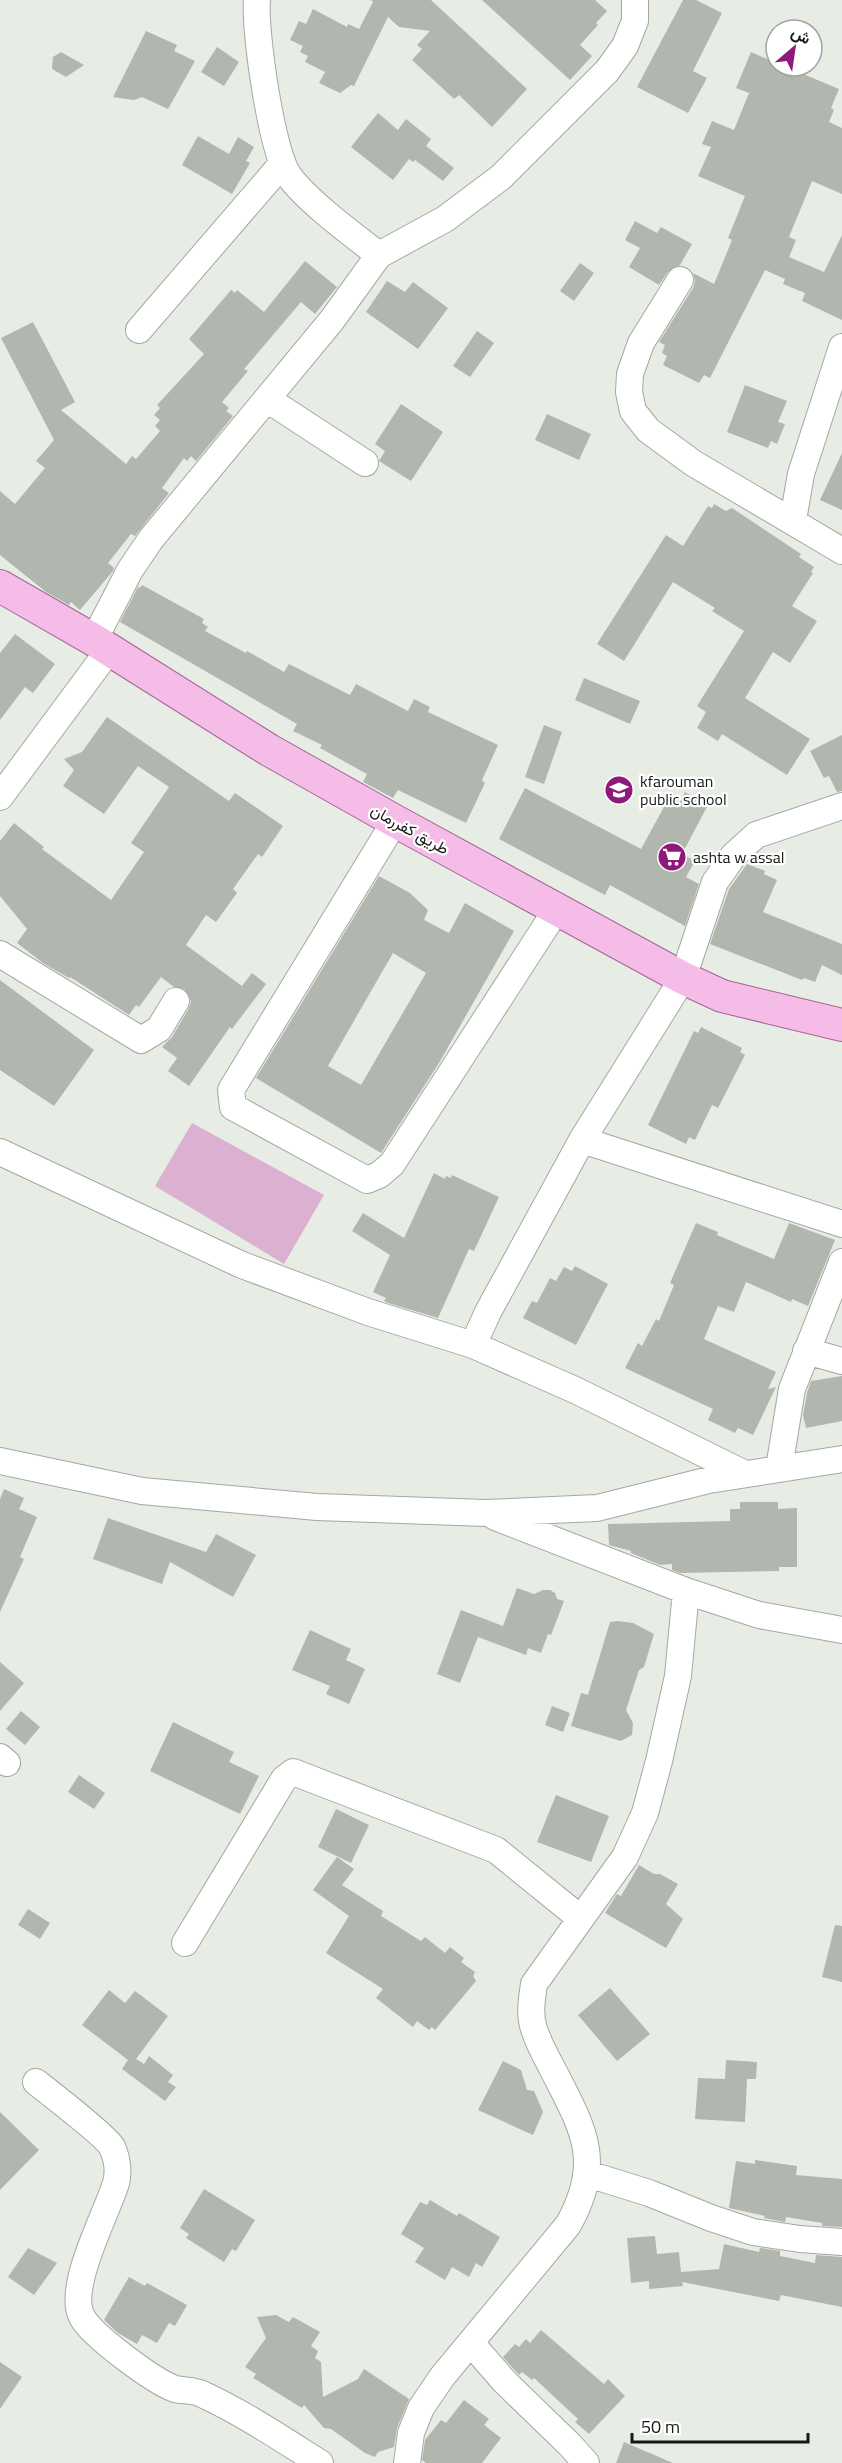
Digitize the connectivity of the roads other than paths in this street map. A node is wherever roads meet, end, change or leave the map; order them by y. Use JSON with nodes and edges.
{"nodes":[{"id":1,"x":257,"y":0,"type":"edge"},
{"id":2,"x":635,"y":0,"type":"edge"},
{"id":3,"x":282,"y":164,"type":"junction"},
{"id":4,"x":379,"y":255,"type":"junction"},
{"id":5,"x":680,"y":280,"type":"dead end"},
{"id":6,"x":139,"y":330,"type":"dead end"},
{"id":7,"x":842,"y":347,"type":"edge"},
{"id":8,"x":267,"y":399,"type":"junction"},
{"id":9,"x":365,"y":463,"type":"dead end"},
{"id":10,"x":793,"y":520,"type":"junction"},
{"id":11,"x":842,"y":551,"type":"edge"},
{"id":12,"x":0,"y":586,"type":"edge"},
{"id":13,"x":101,"y":645,"type":"junction"},
{"id":14,"x":0,"y":797,"type":"edge"},
{"id":15,"x":842,"y":806,"type":"edge"},
{"id":16,"x":395,"y":821,"type":"junction"},
{"id":17,"x":557,"y":909,"type":"junction"},
{"id":18,"x":0,"y":954,"type":"edge"},
{"id":19,"x":683,"y":978,"type":"junction"},
{"id":20,"x":176,"y":1001,"type":"dead end"},
{"id":21,"x":842,"y":1025,"type":"edge"},
{"id":22,"x":582,"y":1140,"type":"junction"},
{"id":23,"x":0,"y":1152,"type":"edge"},
{"id":24,"x":842,"y":1224,"type":"edge"},
{"id":25,"x":842,"y":1262,"type":"edge"},
{"id":26,"x":473,"y":1345,"type":"junction"},
{"id":27,"x":806,"y":1351,"type":"junction"},
{"id":28,"x":842,"y":1361,"type":"edge"},
{"id":29,"x":842,"y":1459,"type":"edge"},
{"id":30,"x":0,"y":1461,"type":"edge"},
{"id":31,"x":779,"y":1468,"type":"junction"},
{"id":32,"x":745,"y":1474,"type":"junction"},
{"id":33,"x":486,"y":1513,"type":"junction"},
{"id":34,"x":686,"y":1591,"type":"junction"},
{"id":35,"x":842,"y":1630,"type":"edge"},
{"id":36,"x":580,"y":1918,"type":"junction"},
{"id":37,"x":185,"y":1943,"type":"dead end"},
{"id":38,"x":36,"y":2082,"type":"dead end"},
{"id":39,"x":588,"y":2174,"type":"junction"},
{"id":40,"x":842,"y":2242,"type":"edge"},
{"id":41,"x":471,"y":2343,"type":"junction"},
{"id":42,"x":320,"y":2463,"type":"edge"},
{"id":43,"x":407,"y":2463,"type":"edge"},
{"id":44,"x":586,"y":2463,"type":"edge"}],
"edges":[{"from":1,"to":3,"type":"street"},
{"from":2,"to":4,"type":"street"},
{"from":3,"to":4,"type":"street"},
{"from":3,"to":6,"type":"street"},
{"from":4,"to":8,"type":"street"},
{"from":5,"to":10,"type":"street"},
{"from":7,"to":10,"type":"street"},
{"from":8,"to":9,"type":"street"},
{"from":8,"to":13,"type":"street"},
{"from":10,"to":11,"type":"street"},
{"from":12,"to":13,"type":"main road","name":"طريق كفررمان"},
{"from":13,"to":14,"type":"street"},
{"from":13,"to":16,"type":"main road","name":"طريق كفررمان"},
{"from":15,"to":19,"type":"street"},
{"from":16,"to":17,"type":"main road","name":"طريق كفررمان"},
{"from":16,"to":17,"type":"street"},
{"from":17,"to":19,"type":"main road","name":"طريق كفررمان"},
{"from":18,"to":20,"type":"street"},
{"from":19,"to":21,"type":"main road","name":"طريق كفررمان"},
{"from":19,"to":22,"type":"street"},
{"from":22,"to":24,"type":"street"},
{"from":22,"to":26,"type":"street"},
{"from":23,"to":26,"type":"street"},
{"from":25,"to":27,"type":"street"},
{"from":26,"to":32,"type":"street"},
{"from":27,"to":28,"type":"street"},
{"from":27,"to":31,"type":"street"},
{"from":29,"to":31,"type":"street"},
{"from":30,"to":33,"type":"street"},
{"from":31,"to":32,"type":"street"},
{"from":32,"to":33,"type":"street"},
{"from":33,"to":34,"type":"street"},
{"from":34,"to":35,"type":"street"},
{"from":34,"to":36,"type":"street"},
{"from":36,"to":37,"type":"street"},
{"from":36,"to":39,"type":"street"},
{"from":38,"to":42,"type":"street"},
{"from":39,"to":40,"type":"street"},
{"from":39,"to":41,"type":"street"},
{"from":41,"to":43,"type":"street"},
{"from":41,"to":44,"type":"street"}]}
